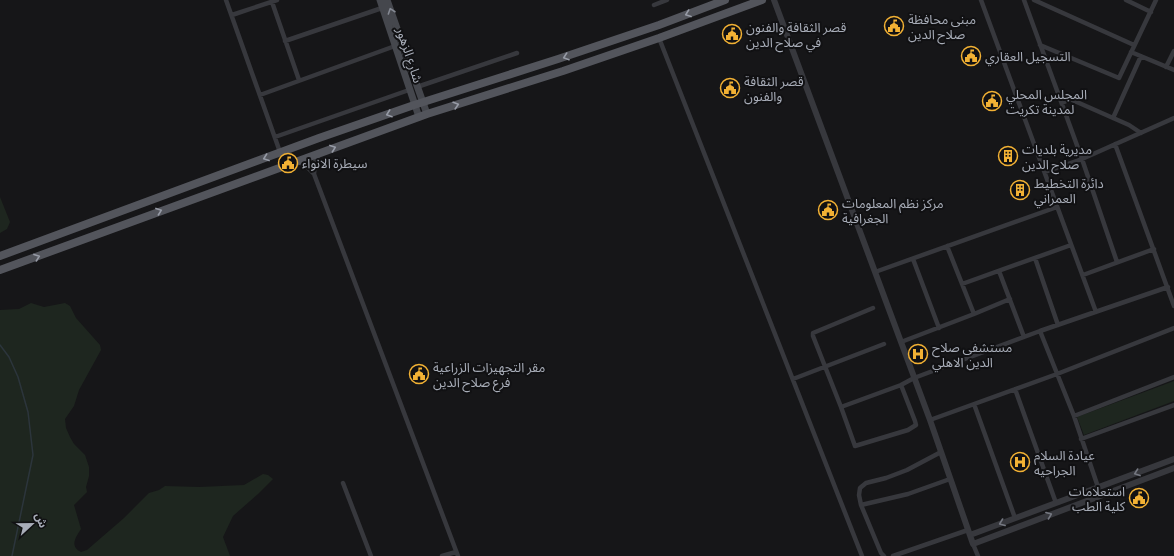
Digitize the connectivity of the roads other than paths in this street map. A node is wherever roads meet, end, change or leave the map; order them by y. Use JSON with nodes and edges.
{"nodes":[{"id":1,"x":226,"y":0,"type":"edge"},
{"id":2,"x":380,"y":0,"type":"edge"},
{"id":3,"x":388,"y":0,"type":"edge"},
{"id":4,"x":667,"y":0,"type":"edge"},
{"id":5,"x":725,"y":0,"type":"edge"},
{"id":6,"x":762,"y":0,"type":"edge"},
{"id":7,"x":774,"y":0,"type":"edge"},
{"id":8,"x":981,"y":0,"type":"edge"},
{"id":9,"x":1024,"y":0,"type":"edge"},
{"id":10,"x":1034,"y":0,"type":"edge"},
{"id":11,"x":1126,"y":0,"type":"edge"},
{"id":12,"x":1156,"y":0,"type":"edge"},
{"id":13,"x":274,"y":1,"type":"edge"},
{"id":14,"x":654,"y":5,"type":"dead end"},
{"id":15,"x":382,"y":8,"type":"junction"},
{"id":16,"x":1151,"y":12,"type":"junction"},
{"id":17,"x":232,"y":15,"type":"junction"},
{"id":18,"x":659,"y":38,"type":"junction"},
{"id":19,"x":285,"y":41,"type":"junction"},
{"id":20,"x":1040,"y":45,"type":"junction"},
{"id":21,"x":1134,"y":45,"type":"junction"},
{"id":22,"x":395,"y":46,"type":"junction"},
{"id":23,"x":1174,"y":51,"type":"edge"},
{"id":24,"x":1131,"y":52,"type":"junction"},
{"id":25,"x":517,"y":53,"type":"dead end"},
{"id":26,"x":1141,"y":56,"type":"junction"},
{"id":27,"x":1166,"y":67,"type":"junction"},
{"id":28,"x":1174,"y":70,"type":"edge"},
{"id":29,"x":299,"y":80,"type":"junction"},
{"id":30,"x":417,"y":87,"type":"junction"},
{"id":31,"x":409,"y":90,"type":"junction"},
{"id":32,"x":260,"y":95,"type":"junction"},
{"id":33,"x":423,"y":103,"type":"junction"},
{"id":34,"x":1062,"y":103,"type":"junction"},
{"id":35,"x":414,"y":105,"type":"junction"},
{"id":36,"x":427,"y":114,"type":"junction"},
{"id":37,"x":419,"y":117,"type":"junction"},
{"id":38,"x":1113,"y":118,"type":"junction"},
{"id":39,"x":1174,"y":118,"type":"edge"},
{"id":40,"x":1141,"y":133,"type":"junction"},
{"id":41,"x":275,"y":137,"type":"junction"},
{"id":42,"x":1115,"y":144,"type":"junction"},
{"id":43,"x":280,"y":152,"type":"junction"},
{"id":44,"x":320,"y":153,"type":"junction"},
{"id":45,"x":1082,"y":160,"type":"junction"},
{"id":46,"x":297,"y":161,"type":"junction"},
{"id":47,"x":1045,"y":172,"type":"junction"},
{"id":48,"x":223,"y":174,"type":"junction"},
{"id":49,"x":314,"y":174,"type":"junction"},
{"id":50,"x":229,"y":185,"type":"junction"},
{"id":51,"x":1057,"y":207,"type":"junction"},
{"id":52,"x":1072,"y":245,"type":"junction"},
{"id":53,"x":947,"y":246,"type":"junction"},
{"id":54,"x":1154,"y":248,"type":"junction"},
{"id":55,"x":0,"y":256,"type":"edge"},
{"id":56,"x":1035,"y":258,"type":"junction"},
{"id":57,"x":913,"y":259,"type":"junction"},
{"id":58,"x":1117,"y":262,"type":"junction"},
{"id":59,"x":0,"y":270,"type":"edge"},
{"id":60,"x":999,"y":271,"type":"junction"},
{"id":61,"x":875,"y":272,"type":"junction"},
{"id":62,"x":1083,"y":275,"type":"junction"},
{"id":63,"x":962,"y":284,"type":"junction"},
{"id":64,"x":1168,"y":287,"type":"junction"},
{"id":65,"x":1010,"y":299,"type":"junction"},
{"id":66,"x":1174,"y":306,"type":"edge"},
{"id":67,"x":873,"y":308,"type":"dead end"},
{"id":68,"x":1096,"y":312,"type":"junction"},
{"id":69,"x":974,"y":314,"type":"junction"},
{"id":70,"x":1058,"y":325,"type":"junction"},
{"id":71,"x":939,"y":328,"type":"junction"},
{"id":72,"x":1174,"y":328,"type":"edge"},
{"id":73,"x":1040,"y":331,"type":"junction"},
{"id":74,"x":1024,"y":337,"type":"junction"},
{"id":75,"x":901,"y":342,"type":"junction"},
{"id":76,"x":884,"y":344,"type":"dead end"},
{"id":77,"x":825,"y":367,"type":"junction"},
{"id":78,"x":1057,"y":374,"type":"junction"},
{"id":79,"x":1174,"y":377,"type":"edge"},
{"id":80,"x":914,"y":378,"type":"junction"},
{"id":81,"x":793,"y":379,"type":"junction"},
{"id":82,"x":901,"y":385,"type":"junction"},
{"id":83,"x":1015,"y":389,"type":"junction"},
{"id":84,"x":974,"y":404,"type":"junction"},
{"id":85,"x":1174,"y":405,"type":"edge"},
{"id":86,"x":841,"y":407,"type":"junction"},
{"id":87,"x":1074,"y":416,"type":"junction"},
{"id":88,"x":930,"y":420,"type":"junction"},
{"id":89,"x":1081,"y":439,"type":"junction"},
{"id":90,"x":941,"y":452,"type":"junction"},
{"id":91,"x":1174,"y":459,"type":"edge"},
{"id":92,"x":1162,"y":464,"type":"junction"},
{"id":93,"x":1174,"y":468,"type":"edge"},
{"id":94,"x":1165,"y":472,"type":"junction"},
{"id":95,"x":950,"y":479,"type":"junction"},
{"id":96,"x":342,"y":483,"type":"dead end"},
{"id":97,"x":1098,"y":487,"type":"junction"},
{"id":98,"x":1056,"y":503,"type":"junction"},
{"id":99,"x":861,"y":505,"type":"junction"},
{"id":100,"x":1015,"y":518,"type":"junction"},
{"id":101,"x":969,"y":532,"type":"junction"},
{"id":102,"x":973,"y":544,"type":"junction"},
{"id":103,"x":457,"y":554,"type":"edge"},
{"id":104,"x":371,"y":556,"type":"edge"},
{"id":105,"x":442,"y":556,"type":"edge"},
{"id":106,"x":862,"y":556,"type":"edge"},
{"id":107,"x":884,"y":556,"type":"edge"},
{"id":108,"x":893,"y":556,"type":"edge"},
{"id":109,"x":978,"y":556,"type":"edge"}],
"edges":[{"from":1,"to":17,"type":"street"},
{"from":2,"to":15,"type":"main road","name":"شارع الزهور"},
{"from":30,"to":3,"type":"main road","name":"شارع الزهور","one_way":true},
{"from":4,"to":14,"type":"street"},
{"from":5,"to":33,"type":"main road","one_way":true},
{"from":6,"to":18,"type":"main road"},
{"from":7,"to":61,"type":"street"},
{"from":8,"to":47,"type":"street"},
{"from":9,"to":20,"type":"street"},
{"from":10,"to":21,"type":"street"},
{"from":11,"to":16,"type":"street"},
{"from":12,"to":16,"type":"street"},
{"from":13,"to":17,"type":"street"},
{"from":13,"to":19,"type":"street"},
{"from":15,"to":19,"type":"street"},
{"from":15,"to":22,"type":"main road","name":"شارع الزهور"},
{"from":16,"to":21,"type":"street"},
{"from":17,"to":32,"type":"street"},
{"from":36,"to":18,"type":"main road","one_way":true},
{"from":18,"to":81,"type":"street"},
{"from":19,"to":29,"type":"street"},
{"from":20,"to":24,"type":"street"},
{"from":20,"to":34,"type":"street"},
{"from":21,"to":24,"type":"street"},
{"from":22,"to":29,"type":"street"},
{"from":22,"to":31,"type":"main road","name":"شارع الزهور"},
{"from":23,"to":27,"type":"street"},
{"from":24,"to":26,"type":"street"},
{"from":25,"to":30,"type":"street"},
{"from":26,"to":27,"type":"street"},
{"from":26,"to":38,"type":"street"},
{"from":27,"to":28,"type":"street"},
{"from":29,"to":32,"type":"street"},
{"from":30,"to":33,"type":"main road","name":"شارع الزهور"},
{"from":31,"to":35,"type":"main road","name":"شارع الزهور"},
{"from":31,"to":41,"type":"street"},
{"from":32,"to":41,"type":"street"},
{"from":33,"to":35,"type":"main road"},
{"from":33,"to":36,"type":"main road","name":"شارع الزهور"},
{"from":34,"to":38,"type":"street"},
{"from":34,"to":45,"type":"street"},
{"from":35,"to":37,"type":"main road","name":"شارع الزهور"},
{"from":35,"to":43,"type":"main road","one_way":true},
{"from":36,"to":37,"type":"main road"},
{"from":44,"to":37,"type":"main road","one_way":true},
{"from":38,"to":40,"type":"street"},
{"from":39,"to":40,"type":"street"},
{"from":40,"to":42,"type":"street"},
{"from":41,"to":43,"type":"street"},
{"from":42,"to":45,"type":"street"},
{"from":42,"to":54,"type":"street"},
{"from":43,"to":48,"type":"main road","one_way":true},
{"from":44,"to":46,"type":"main road"},
{"from":44,"to":49,"type":"street"},
{"from":45,"to":47,"type":"street"},
{"from":45,"to":58,"type":"street"},
{"from":46,"to":49,"type":"street"},
{"from":46,"to":50,"type":"main road"},
{"from":47,"to":51,"type":"street"},
{"from":48,"to":50,"type":"main road"},
{"from":48,"to":55,"type":"main road"},
{"from":49,"to":103,"type":"street"},
{"from":59,"to":50,"type":"main road","one_way":true},
{"from":51,"to":52,"type":"street"},
{"from":51,"to":53,"type":"street"},
{"from":52,"to":56,"type":"street"},
{"from":52,"to":62,"type":"street"},
{"from":53,"to":57,"type":"street"},
{"from":53,"to":63,"type":"street"},
{"from":54,"to":58,"type":"street"},
{"from":54,"to":64,"type":"street"},
{"from":56,"to":60,"type":"street"},
{"from":56,"to":70,"type":"street"},
{"from":57,"to":61,"type":"street"},
{"from":57,"to":71,"type":"street"},
{"from":58,"to":62,"type":"street"},
{"from":60,"to":63,"type":"street"},
{"from":60,"to":65,"type":"street"},
{"from":61,"to":75,"type":"street"},
{"from":62,"to":68,"type":"street"},
{"from":63,"to":69,"type":"street"},
{"from":64,"to":66,"type":"street"},
{"from":64,"to":68,"type":"street"},
{"from":65,"to":69,"type":"street"},
{"from":65,"to":74,"type":"street"},
{"from":67,"to":77,"type":"street"},
{"from":68,"to":70,"type":"street"},
{"from":69,"to":71,"type":"street"},
{"from":70,"to":73,"type":"street"},
{"from":71,"to":75,"type":"street"},
{"from":72,"to":78,"type":"street"},
{"from":73,"to":74,"type":"street"},
{"from":73,"to":78,"type":"street"},
{"from":74,"to":80,"type":"street"},
{"from":75,"to":80,"type":"street"},
{"from":76,"to":77,"type":"street"},
{"from":77,"to":81,"type":"street"},
{"from":77,"to":86,"type":"street"},
{"from":78,"to":83,"type":"street"},
{"from":78,"to":87,"type":"street"},
{"from":79,"to":87,"type":"street"},
{"from":80,"to":82,"type":"street"},
{"from":80,"to":88,"type":"street"},
{"from":81,"to":106,"type":"street"},
{"from":82,"to":86,"type":"street"},
{"from":82,"to":86,"type":"street"},
{"from":83,"to":84,"type":"street"},
{"from":83,"to":98,"type":"street"},
{"from":84,"to":88,"type":"street"},
{"from":84,"to":100,"type":"street"},
{"from":85,"to":89,"type":"street"},
{"from":87,"to":89,"type":"street"},
{"from":88,"to":90,"type":"street"},
{"from":89,"to":97,"type":"street"},
{"from":90,"to":95,"type":"street"},
{"from":90,"to":99,"type":"street"},
{"from":91,"to":92,"type":"street"},
{"from":92,"to":94,"type":"street"},
{"from":92,"to":97,"type":"street","one_way":true},
{"from":93,"to":94,"type":"street"},
{"from":102,"to":94,"type":"street","one_way":true},
{"from":95,"to":99,"type":"street"},
{"from":95,"to":101,"type":"street"},
{"from":96,"to":104,"type":"street"},
{"from":97,"to":98,"type":"street"},
{"from":98,"to":100,"type":"street"},
{"from":99,"to":107,"type":"street"},
{"from":100,"to":101,"type":"street","one_way":true},
{"from":101,"to":102,"type":"street"},
{"from":101,"to":108,"type":"street"},
{"from":102,"to":109,"type":"street"},
{"from":103,"to":105,"type":"street"}]}
